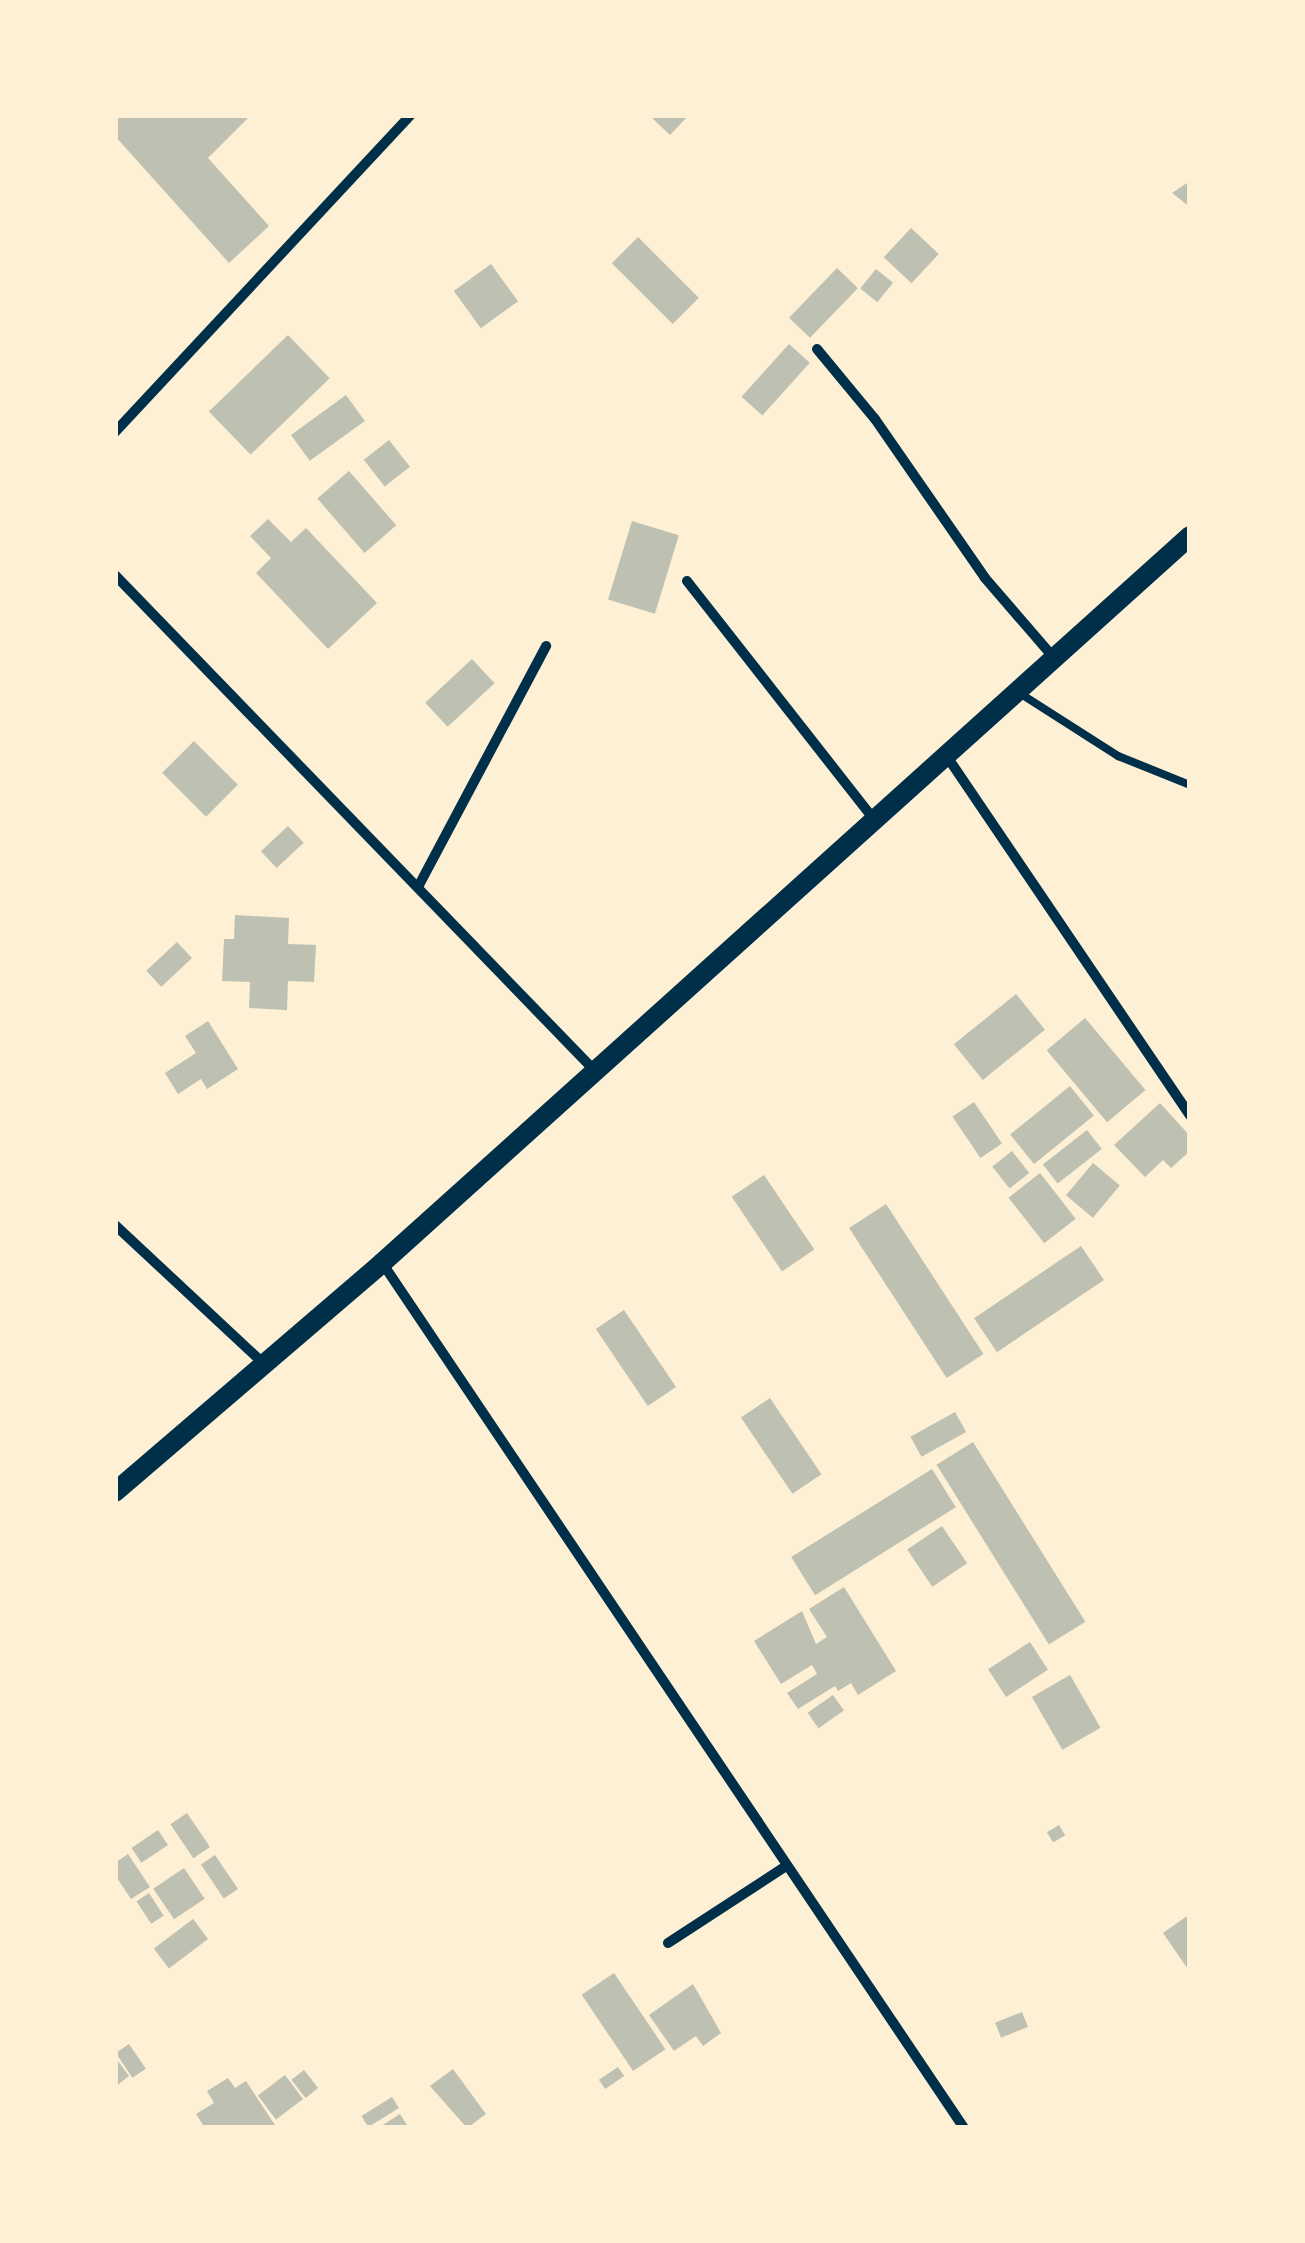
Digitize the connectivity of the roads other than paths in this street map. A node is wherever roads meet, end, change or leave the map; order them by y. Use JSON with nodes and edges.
{"nodes":[{"id":1,"x":411,"y":115,"type":"edge"},
{"id":2,"x":817,"y":349,"type":"dead end"},
{"id":3,"x":115,"y":432,"type":"edge"},
{"id":4,"x":1190,"y":536,"type":"edge"},
{"id":5,"x":115,"y":576,"type":"edge"},
{"id":6,"x":687,"y":582,"type":"dead end"},
{"id":7,"x":546,"y":646,"type":"dead end"},
{"id":8,"x":1054,"y":659,"type":"junction"},
{"id":9,"x":1018,"y":692,"type":"junction"},
{"id":10,"x":948,"y":758,"type":"junction"},
{"id":11,"x":1190,"y":785,"type":"edge"},
{"id":12,"x":875,"y":822,"type":"junction"},
{"id":13,"x":418,"y":887,"type":"junction"},
{"id":14,"x":596,"y":1072,"type":"junction"},
{"id":15,"x":1190,"y":1115,"type":"edge"},
{"id":16,"x":115,"y":1224,"type":"edge"},
{"id":17,"x":382,"y":1263,"type":"junction"},
{"id":18,"x":262,"y":1363,"type":"junction"},
{"id":19,"x":115,"y":1492,"type":"edge"},
{"id":20,"x":786,"y":1866,"type":"junction"},
{"id":21,"x":668,"y":1944,"type":"dead end"},
{"id":22,"x":964,"y":2128,"type":"edge"}],
"edges":[{"from":1,"to":3,"type":"street"},
{"from":2,"to":8,"type":"street"},
{"from":4,"to":8,"type":"main road"},
{"from":5,"to":13,"type":"street"},
{"from":6,"to":12,"type":"street"},
{"from":7,"to":13,"type":"street"},
{"from":8,"to":9,"type":"main road"},
{"from":9,"to":10,"type":"main road"},
{"from":9,"to":11,"type":"lane"},
{"from":10,"to":12,"type":"main road"},
{"from":10,"to":15,"type":"street"},
{"from":12,"to":14,"type":"main road"},
{"from":13,"to":14,"type":"street"},
{"from":14,"to":17,"type":"main road"},
{"from":16,"to":18,"type":"street"},
{"from":17,"to":18,"type":"main road"},
{"from":17,"to":20,"type":"street"},
{"from":18,"to":19,"type":"main road"},
{"from":20,"to":21,"type":"street"},
{"from":20,"to":22,"type":"street"}]}
